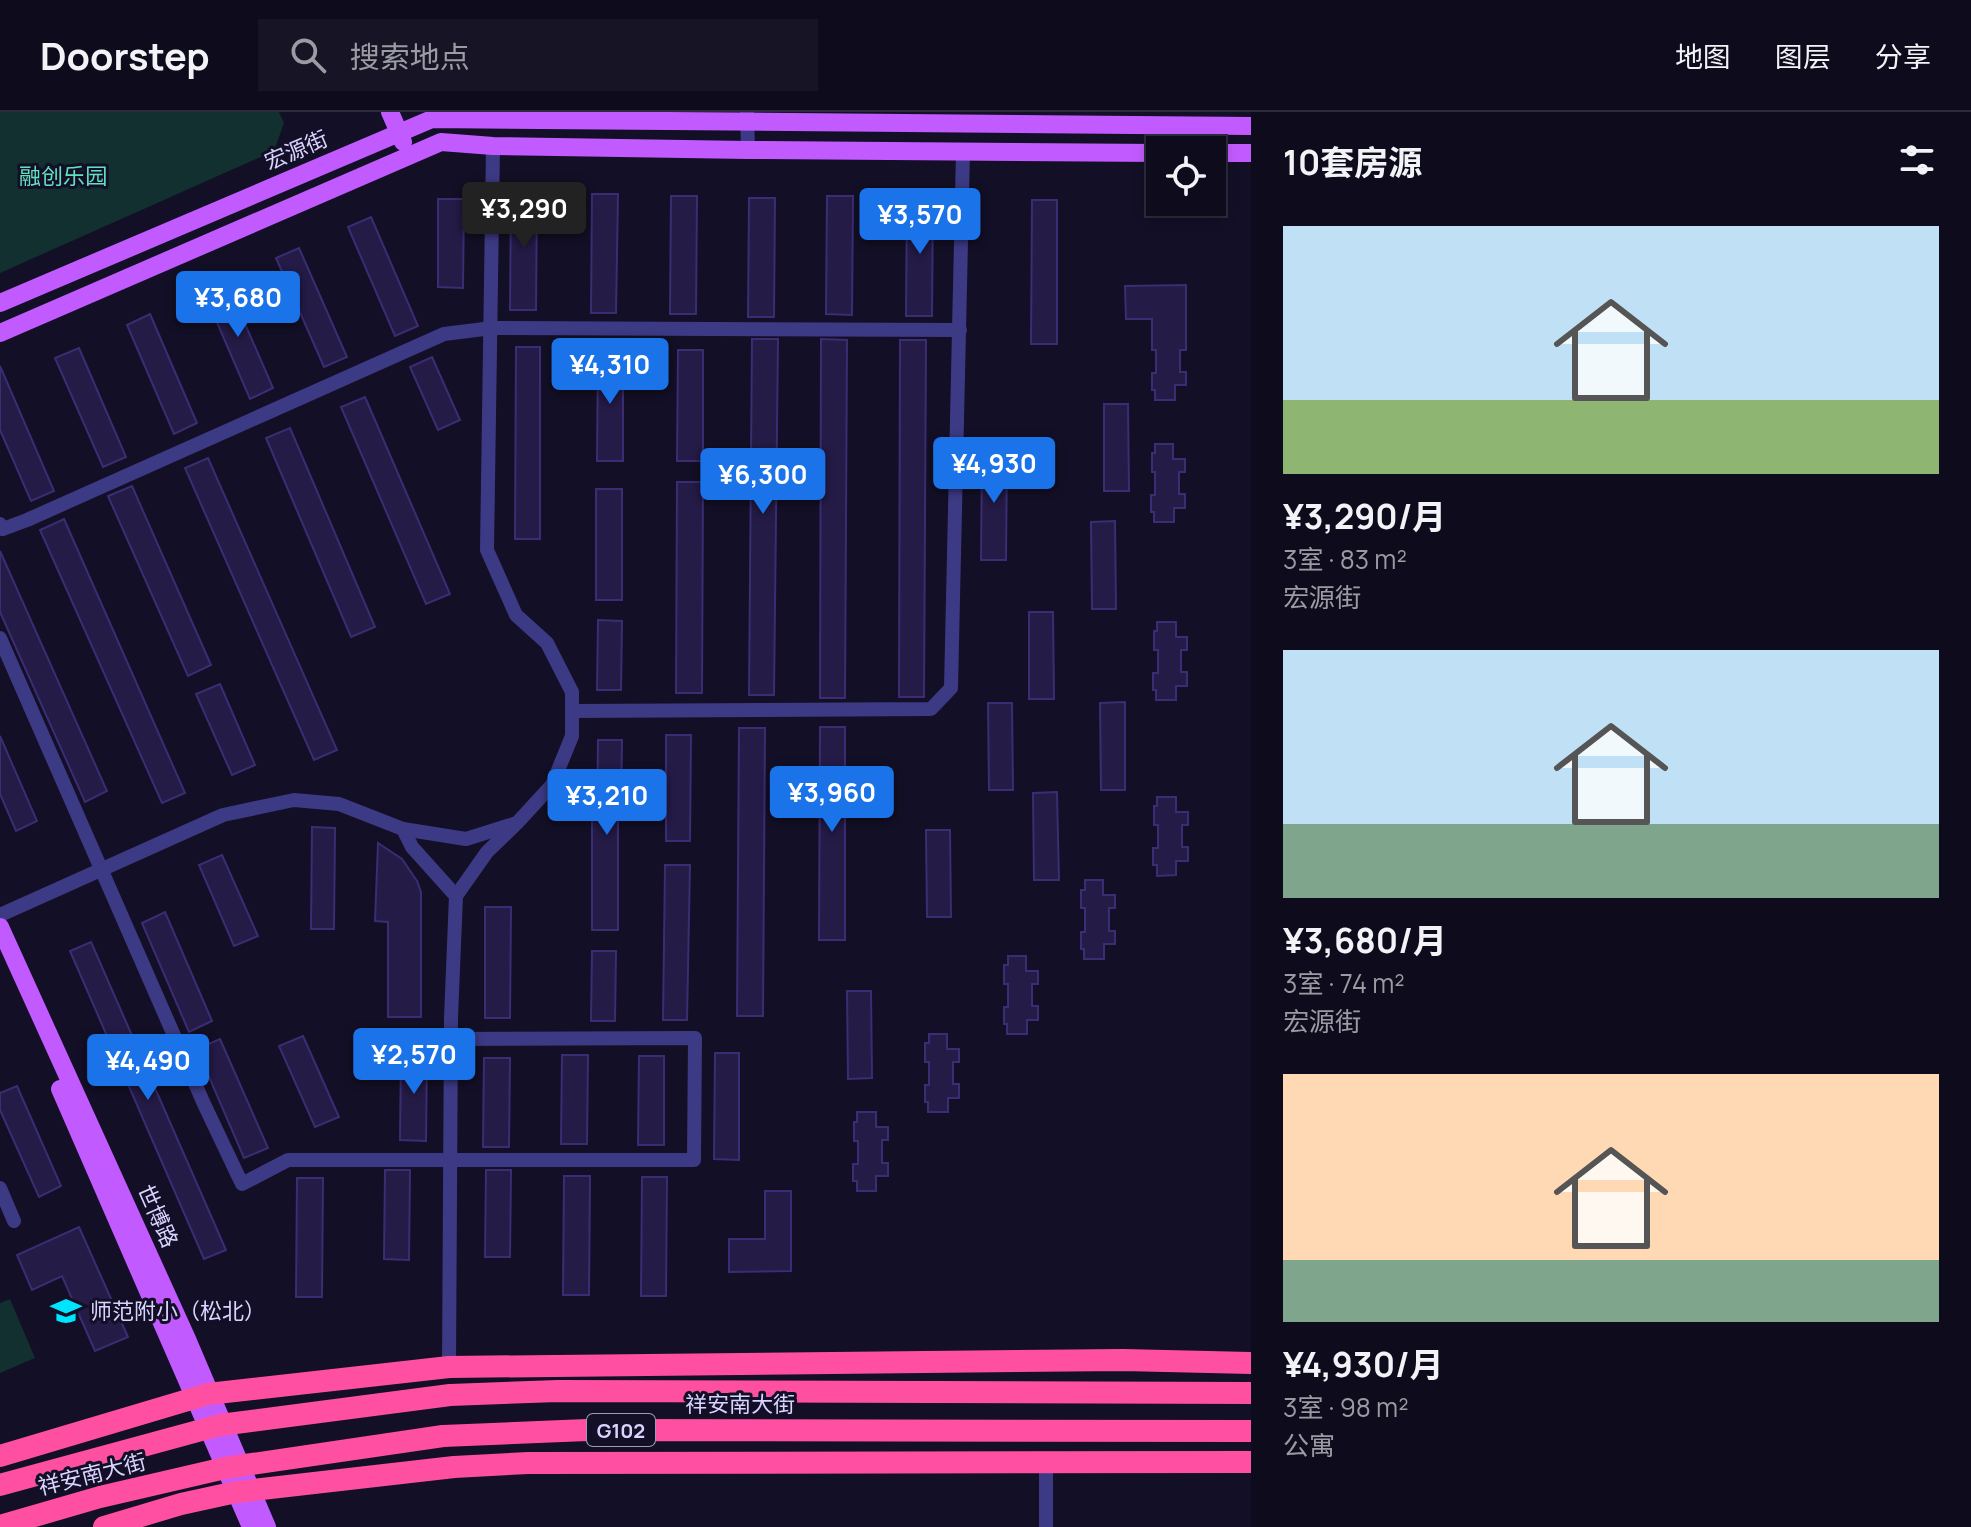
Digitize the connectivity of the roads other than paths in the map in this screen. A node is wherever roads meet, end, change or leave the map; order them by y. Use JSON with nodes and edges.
{"nodes":[{"id":1,"x":390,"y":112,"type":"edge"},
{"id":2,"x":430,"y":115,"type":"edge"},
{"id":3,"x":747,"y":117,"type":"edge"},
{"id":4,"x":1251,"y":126,"type":"edge"},
{"id":5,"x":399,"y":132,"type":"junction"},
{"id":6,"x":441,"y":142,"type":"junction"},
{"id":7,"x":493,"y":146,"type":"junction"},
{"id":8,"x":748,"y":150,"type":"junction"},
{"id":9,"x":963,"y":152,"type":"junction"},
{"id":10,"x":1146,"y":153,"type":"edge"},
{"id":11,"x":1226,"y":153,"type":"edge"},
{"id":12,"x":1251,"y":153,"type":"edge"},
{"id":13,"x":410,"y":156,"type":"junction"},
{"id":14,"x":0,"y":303,"type":"edge"},
{"id":15,"x":492,"y":328,"type":"junction"},
{"id":16,"x":960,"y":330,"type":"junction"},
{"id":17,"x":0,"y":333,"type":"edge"},
{"id":18,"x":0,"y":524,"type":"edge"},
{"id":19,"x":0,"y":638,"type":"edge"},
{"id":20,"x":574,"y":711,"type":"junction"},
{"id":21,"x":517,"y":823,"type":"junction"},
{"id":22,"x":403,"y":829,"type":"junction"},
{"id":23,"x":102,"y":871,"type":"junction"},
{"id":24,"x":456,"y":896,"type":"junction"},
{"id":25,"x":0,"y":915,"type":"edge"},
{"id":26,"x":0,"y":927,"type":"edge"},
{"id":27,"x":0,"y":951,"type":"edge"},
{"id":28,"x":451,"y":1039,"type":"junction"},
{"id":29,"x":451,"y":1159,"type":"junction"},
{"id":30,"x":0,"y":1188,"type":"edge"},
{"id":31,"x":14,"y":1221,"type":"dead end"},
{"id":32,"x":1251,"y":1363,"type":"edge"},
{"id":33,"x":449,"y":1367,"type":"junction"},
{"id":34,"x":1251,"y":1393,"type":"edge"},
{"id":35,"x":203,"y":1396,"type":"junction"},
{"id":36,"x":216,"y":1427,"type":"junction"},
{"id":37,"x":1251,"y":1431,"type":"edge"},
{"id":38,"x":0,"y":1456,"type":"edge"},
{"id":39,"x":1251,"y":1462,"type":"edge"},
{"id":40,"x":1046,"y":1464,"type":"junction"},
{"id":41,"x":233,"y":1466,"type":"junction"},
{"id":42,"x":0,"y":1485,"type":"edge"},
{"id":43,"x":244,"y":1491,"type":"junction"},
{"id":44,"x":0,"y":1526,"type":"edge"},
{"id":45,"x":104,"y":1527,"type":"edge"},
{"id":46,"x":251,"y":1527,"type":"edge"},
{"id":47,"x":267,"y":1527,"type":"edge"},
{"id":48,"x":1046,"y":1527,"type":"edge"}],
"edges":[{"from":1,"to":5,"type":"main road"},
{"from":2,"to":3,"type":"main road","name":"宏源街"},
{"from":2,"to":5,"type":"main road","name":"宏源街"},
{"from":2,"to":6,"type":"main road"},
{"from":3,"to":4,"type":"main road","name":"宏源街"},
{"from":3,"to":8,"type":"street"},
{"from":5,"to":13,"type":"main road"},
{"from":5,"to":14,"type":"main road","name":"宏源街"},
{"from":6,"to":7,"type":"main road"},
{"from":6,"to":13,"type":"main road"},
{"from":7,"to":8,"type":"main road"},
{"from":7,"to":15,"type":"street"},
{"from":8,"to":9,"type":"main road"},
{"from":9,"to":10,"type":"main road"},
{"from":9,"to":16,"type":"street"},
{"from":11,"to":12,"type":"main road"},
{"from":13,"to":17,"type":"main road"},
{"from":15,"to":16,"type":"street"},
{"from":15,"to":18,"type":"street"},
{"from":15,"to":20,"type":"street"},
{"from":16,"to":20,"type":"street"},
{"from":19,"to":23,"type":"street"},
{"from":20,"to":21,"type":"street"},
{"from":21,"to":22,"type":"street"},
{"from":21,"to":24,"type":"street"},
{"from":22,"to":23,"type":"street"},
{"from":22,"to":24,"type":"street"},
{"from":23,"to":25,"type":"street"},
{"from":23,"to":29,"type":"street"},
{"from":24,"to":28,"type":"street"},
{"from":26,"to":35,"type":"main road","name":"世博路"},
{"from":27,"to":35,"type":"main road","name":"世博路"},
{"from":28,"to":29,"type":"street"},
{"from":28,"to":29,"type":"street"},
{"from":29,"to":33,"type":"street"},
{"from":30,"to":31,"type":"street"},
{"from":32,"to":33,"type":"highway"},
{"from":33,"to":35,"type":"highway"},
{"from":34,"to":36,"type":"highway","name":"祥安南大街","number":"G102"},
{"from":35,"to":36,"type":"main road","name":"世博路"},
{"from":35,"to":38,"type":"highway"},
{"from":36,"to":41,"type":"main road","name":"世博路"},
{"from":36,"to":42,"type":"highway","name":"祥安南大街","number":"G102"},
{"from":37,"to":41,"type":"highway","name":"祥安南大街","number":"G102"},
{"from":39,"to":40,"type":"highway"},
{"from":40,"to":43,"type":"highway"},
{"from":40,"to":48,"type":"street"},
{"from":41,"to":43,"type":"main road","name":"世博路"},
{"from":41,"to":44,"type":"highway","name":"祥安南大街","number":"G102"},
{"from":43,"to":45,"type":"highway"},
{"from":43,"to":46,"type":"main road","name":"世博路"},
{"from":43,"to":47,"type":"main road","name":"世博路"}]}
